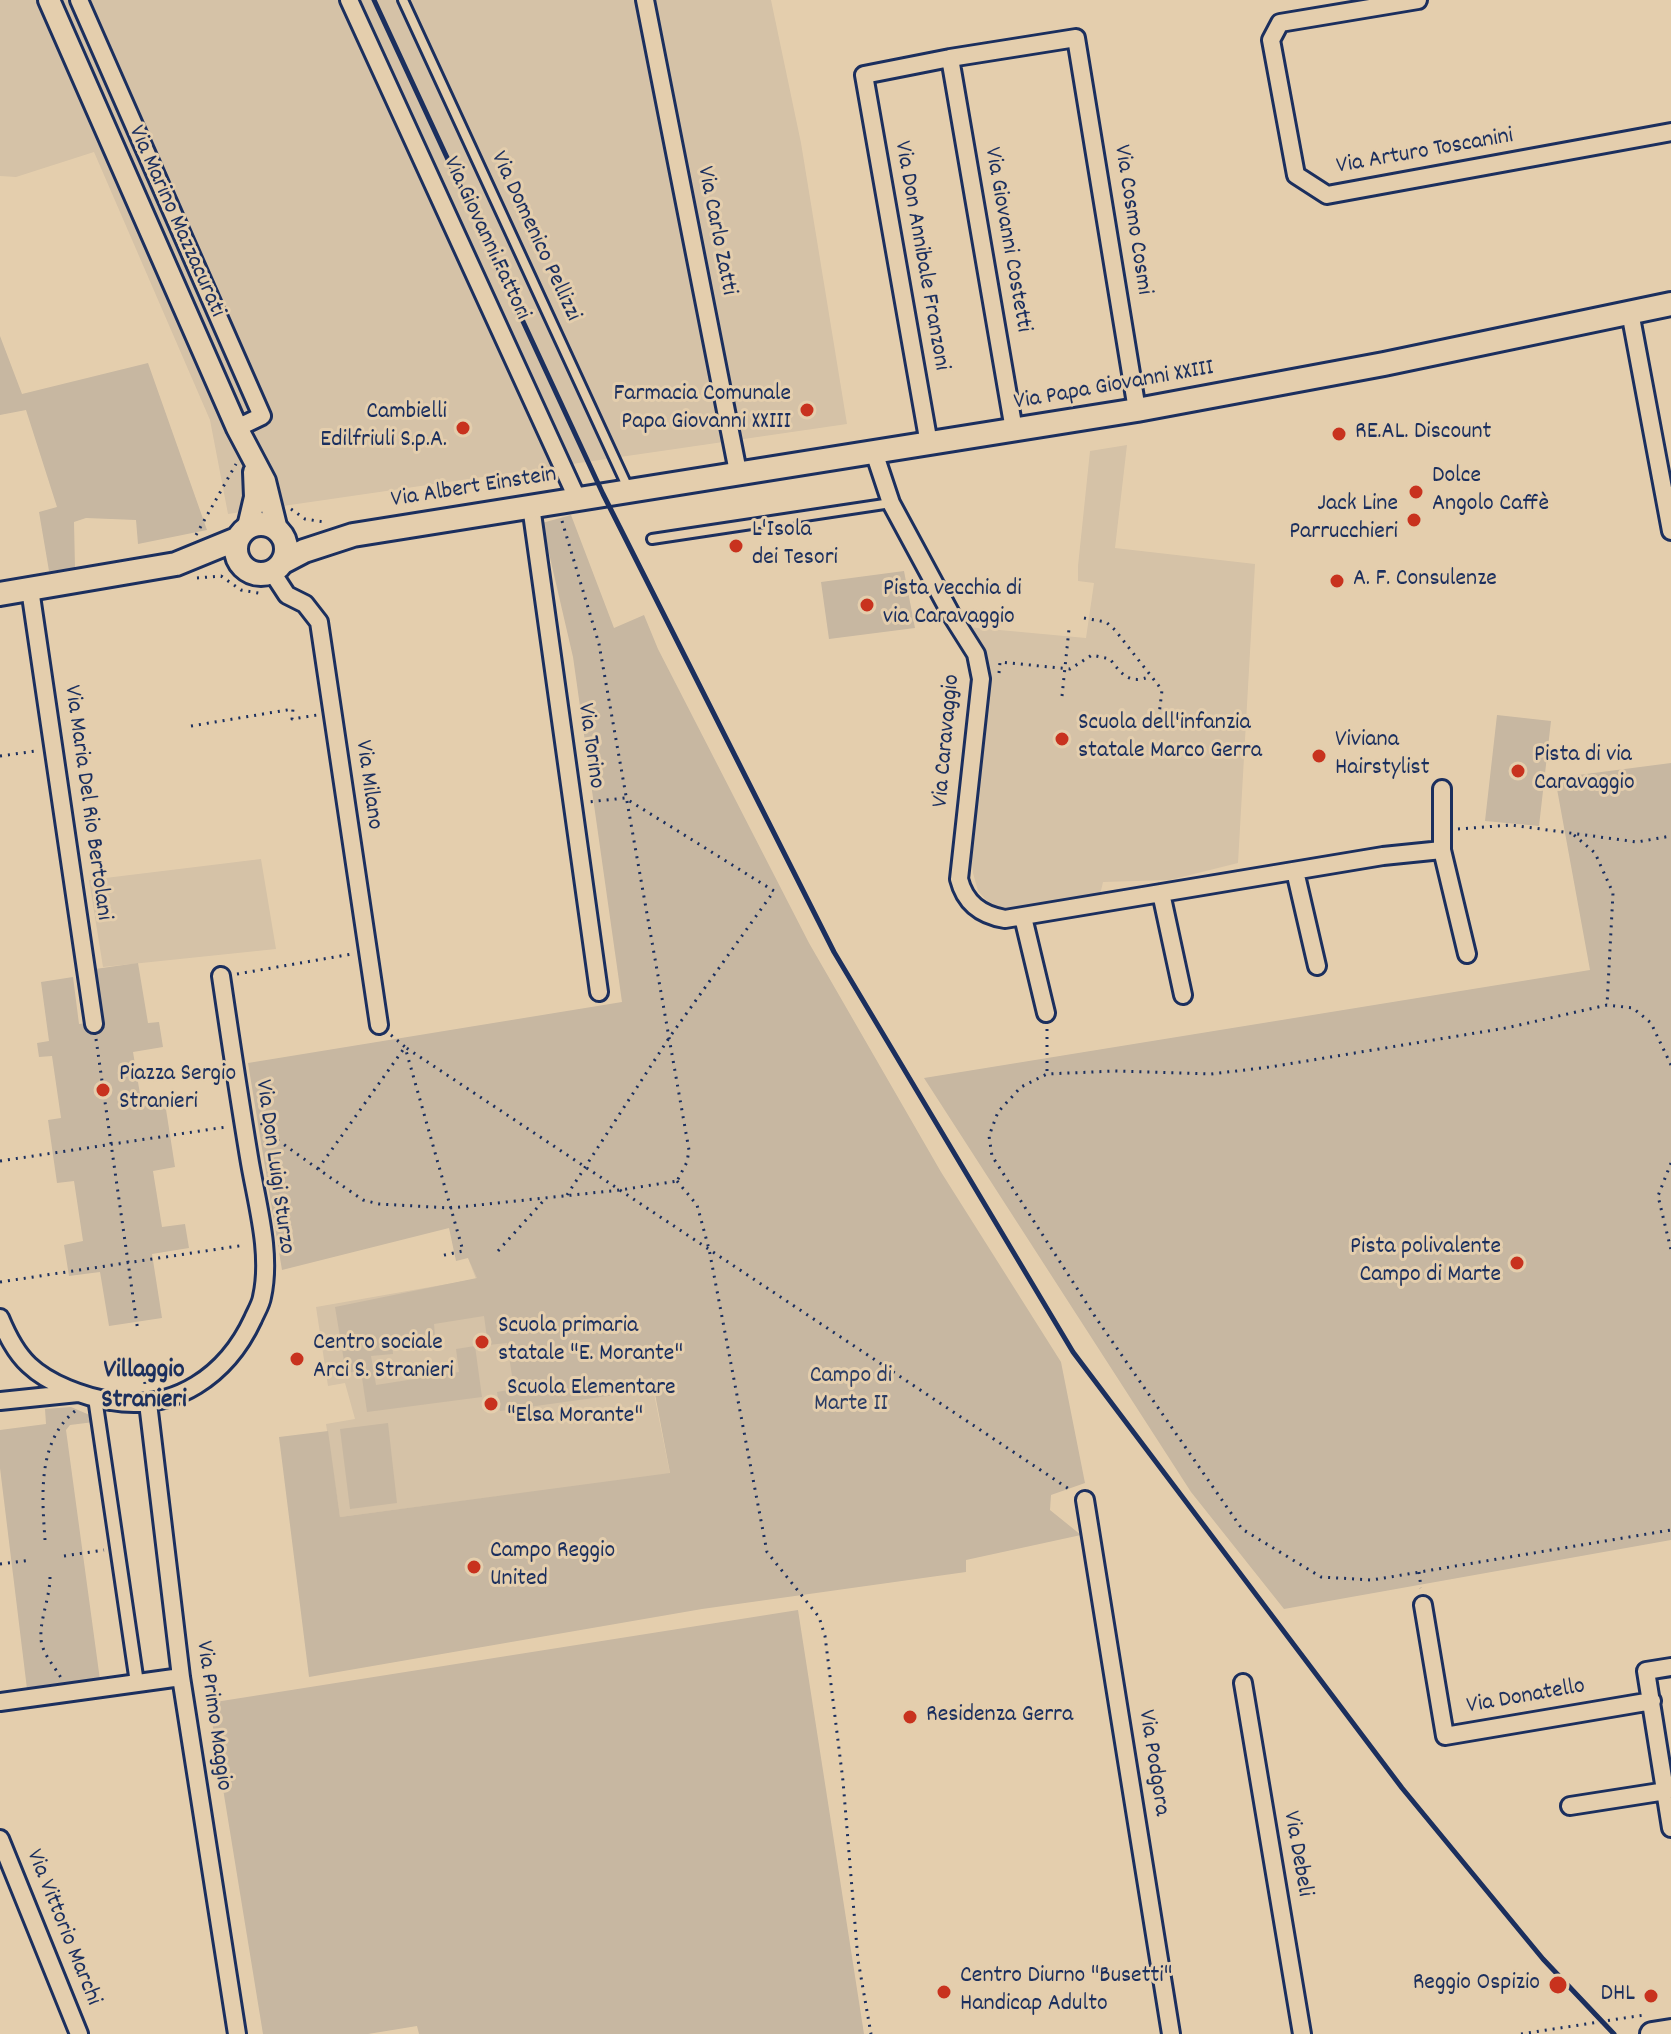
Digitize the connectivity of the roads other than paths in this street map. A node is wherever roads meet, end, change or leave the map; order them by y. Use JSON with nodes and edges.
{"nodes":[{"id":1,"x":49,"y":0,"type":"edge"},
{"id":2,"x":79,"y":0,"type":"edge"},
{"id":3,"x":349,"y":0,"type":"edge"},
{"id":4,"x":403,"y":0,"type":"edge"},
{"id":5,"x":645,"y":0,"type":"edge"},
{"id":6,"x":1418,"y":0,"type":"edge"},
{"id":7,"x":950,"y":58,"type":"junction"},
{"id":8,"x":1671,"y":132,"type":"edge"},
{"id":9,"x":1671,"y":304,"type":"edge"},
{"id":10,"x":1630,"y":312,"type":"junction"},
{"id":11,"x":1137,"y":410,"type":"junction"},
{"id":12,"x":237,"y":428,"type":"junction"},
{"id":13,"x":1014,"y":430,"type":"junction"},
{"id":14,"x":929,"y":444,"type":"junction"},
{"id":15,"x":874,"y":452,"type":"junction"},
{"id":16,"x":254,"y":464,"type":"junction"},
{"id":17,"x":738,"y":472,"type":"junction"},
{"id":18,"x":629,"y":490,"type":"junction"},
{"id":19,"x":603,"y":494,"type":"joint"},
{"id":20,"x":577,"y":498,"type":"junction"},
{"id":21,"x":891,"y":503,"type":"junction"},
{"id":22,"x":531,"y":506,"type":"junction"},
{"id":23,"x":1671,"y":531,"type":"edge"},
{"id":24,"x":279,"y":532,"type":"junction"},
{"id":25,"x":243,"y":533,"type":"junction"},
{"id":26,"x":353,"y":535,"type":"junction"},
{"id":27,"x":652,"y":539,"type":"dead end"},
{"id":28,"x":176,"y":564,"type":"junction"},
{"id":29,"x":277,"y":567,"type":"junction"},
{"id":30,"x":243,"y":568,"type":"junction"},
{"id":31,"x":30,"y":589,"type":"junction"},
{"id":32,"x":0,"y":594,"type":"edge"},
{"id":33,"x":1442,"y":789,"type":"dead end"},
{"id":34,"x":1442,"y":850,"type":"junction"},
{"id":35,"x":1295,"y":871,"type":"junction"},
{"id":36,"x":1161,"y":893,"type":"junction"},
{"id":37,"x":1023,"y":917,"type":"junction"},
{"id":38,"x":1467,"y":954,"type":"dead end"},
{"id":39,"x":1317,"y":966,"type":"dead end"},
{"id":40,"x":221,"y":976,"type":"road end"},
{"id":41,"x":599,"y":992,"type":"dead end"},
{"id":42,"x":1183,"y":995,"type":"dead end"},
{"id":43,"x":1046,"y":1013,"type":"road end"},
{"id":44,"x":94,"y":1024,"type":"road end"},
{"id":45,"x":379,"y":1025,"type":"road end"},
{"id":46,"x":0,"y":1318,"type":"edge"},
{"id":47,"x":88,"y":1396,"type":"junction"},
{"id":48,"x":0,"y":1401,"type":"edge"},
{"id":49,"x":148,"y":1403,"type":"junction"},
{"id":50,"x":1085,"y":1500,"type":"road end"},
{"id":51,"x":1423,"y":1605,"type":"dead end"},
{"id":52,"x":1671,"y":1667,"type":"edge"},
{"id":53,"x":181,"y":1677,"type":"junction"},
{"id":54,"x":137,"y":1683,"type":"junction"},
{"id":55,"x":1243,"y":1683,"type":"dead end"},
{"id":56,"x":1652,"y":1701,"type":"junction"},
{"id":57,"x":0,"y":1702,"type":"edge"},
{"id":58,"x":1666,"y":1791,"type":"junction"},
{"id":59,"x":1570,"y":1806,"type":"dead end"},
{"id":60,"x":1671,"y":1828,"type":"edge"},
{"id":61,"x":0,"y":1839,"type":"edge"},
{"id":62,"x":1654,"y":2023,"type":"edge"},
{"id":63,"x":1671,"y":2031,"type":"edge"},
{"id":64,"x":79,"y":2034,"type":"edge"},
{"id":65,"x":237,"y":2034,"type":"edge"},
{"id":66,"x":1171,"y":2034,"type":"edge"},
{"id":67,"x":1302,"y":2034,"type":"edge"}],
"edges":[{"from":1,"to":12,"type":"street","name":"Via Marino Mazzacurati"},
{"from":2,"to":12,"type":"street"},
{"from":3,"to":20,"type":"street","name":"Via Giovanni Fattori"},
{"from":4,"to":18,"type":"lane","name":"Via Domenico Pellizzi"},
{"from":5,"to":17,"type":"street","name":"Via Carlo Zatti"},
{"from":6,"to":8,"type":"street","name":"Via Arturo Toscanini"},
{"from":7,"to":11,"type":"street","name":"Via Cosmo Cosmi"},
{"from":7,"to":13,"type":"street","name":"Via Giovanni Costetti"},
{"from":7,"to":14,"type":"street","name":"Via Don Annibale Franzoni"},
{"from":9,"to":10,"type":"main road","name":"Via Papa Giovanni XXIII"},
{"from":10,"to":11,"type":"main road","name":"Via Papa Giovanni XXIII"},
{"from":10,"to":23,"type":"street"},
{"from":11,"to":13,"type":"main road","name":"Via Papa Giovanni XXIII"},
{"from":12,"to":16,"type":"street","name":"Via Marino Mazzacurati"},
{"from":13,"to":14,"type":"main road","name":"Via Papa Giovanni XXIII"},
{"from":14,"to":15,"type":"main road","name":"Via Papa Giovanni XXIII"},
{"from":15,"to":17,"type":"main road","name":"Via Papa Giovanni XXIII"},
{"from":15,"to":21,"type":"street","name":"Via Caravaggio"},
{"from":16,"to":24,"type":"street","name":"Via Marino Mazzacurati"},
{"from":16,"to":25,"type":"street","name":"Via Marino Mazzacurati"},
{"from":17,"to":18,"type":"main road","name":"Via Papa Giovanni XXIII"},
{"from":18,"to":19,"type":"main road","name":"Via Papa Giovanni XXIII"},
{"from":19,"to":20,"type":"main road","name":"Via Albert Einstein"},
{"from":20,"to":22,"type":"main road","name":"Via Albert Einstein"},
{"from":21,"to":27,"type":"lane"},
{"from":21,"to":37,"type":"street","name":"Via Caravaggio"},
{"from":22,"to":26,"type":"main road","name":"Via Albert Einstein"},
{"from":22,"to":41,"type":"street","name":"Via Torino"},
{"from":24,"to":25,"type":"main road"},
{"from":24,"to":26,"type":"main road","name":"Via Albert Einstein"},
{"from":24,"to":29,"type":"main road"},
{"from":25,"to":28,"type":"main road"},
{"from":25,"to":30,"type":"main road"},
{"from":26,"to":29,"type":"main road","name":"Via Albert Einstein"},
{"from":28,"to":30,"type":"main road"},
{"from":28,"to":31,"type":"main road"},
{"from":29,"to":30,"type":"main road"},
{"from":29,"to":45,"type":"street","name":"Via Milano"},
{"from":31,"to":32,"type":"main road"},
{"from":31,"to":44,"type":"street","name":"Via Maria Del Rio Bertolani"},
{"from":33,"to":34,"type":"street"},
{"from":34,"to":35,"type":"street","name":"Via Caravaggio"},
{"from":34,"to":38,"type":"street"},
{"from":35,"to":36,"type":"street","name":"Via Caravaggio"},
{"from":35,"to":39,"type":"street"},
{"from":36,"to":37,"type":"street","name":"Via Caravaggio"},
{"from":36,"to":42,"type":"street"},
{"from":37,"to":43,"type":"street"},
{"from":40,"to":49,"type":"street","name":"Via Don Luigi Sturzo"},
{"from":46,"to":47,"type":"street"},
{"from":47,"to":48,"type":"street"},
{"from":47,"to":49,"type":"street"},
{"from":47,"to":54,"type":"street"},
{"from":49,"to":53,"type":"street","name":"Via Primo Maggio"},
{"from":50,"to":66,"type":"street","name":"Via Podgora"},
{"from":51,"to":56,"type":"street","name":"Via Donatello"},
{"from":52,"to":56,"type":"street"},
{"from":53,"to":54,"type":"street"},
{"from":53,"to":65,"type":"street","name":"Via Primo Maggio"},
{"from":54,"to":57,"type":"street"},
{"from":55,"to":67,"type":"street","name":"Via Debeli"},
{"from":56,"to":58,"type":"street"},
{"from":58,"to":59,"type":"street"},
{"from":58,"to":60,"type":"street"},
{"from":61,"to":64,"type":"street","name":"Via Vittorio Marchi"},
{"from":62,"to":63,"type":"main road"}]}
